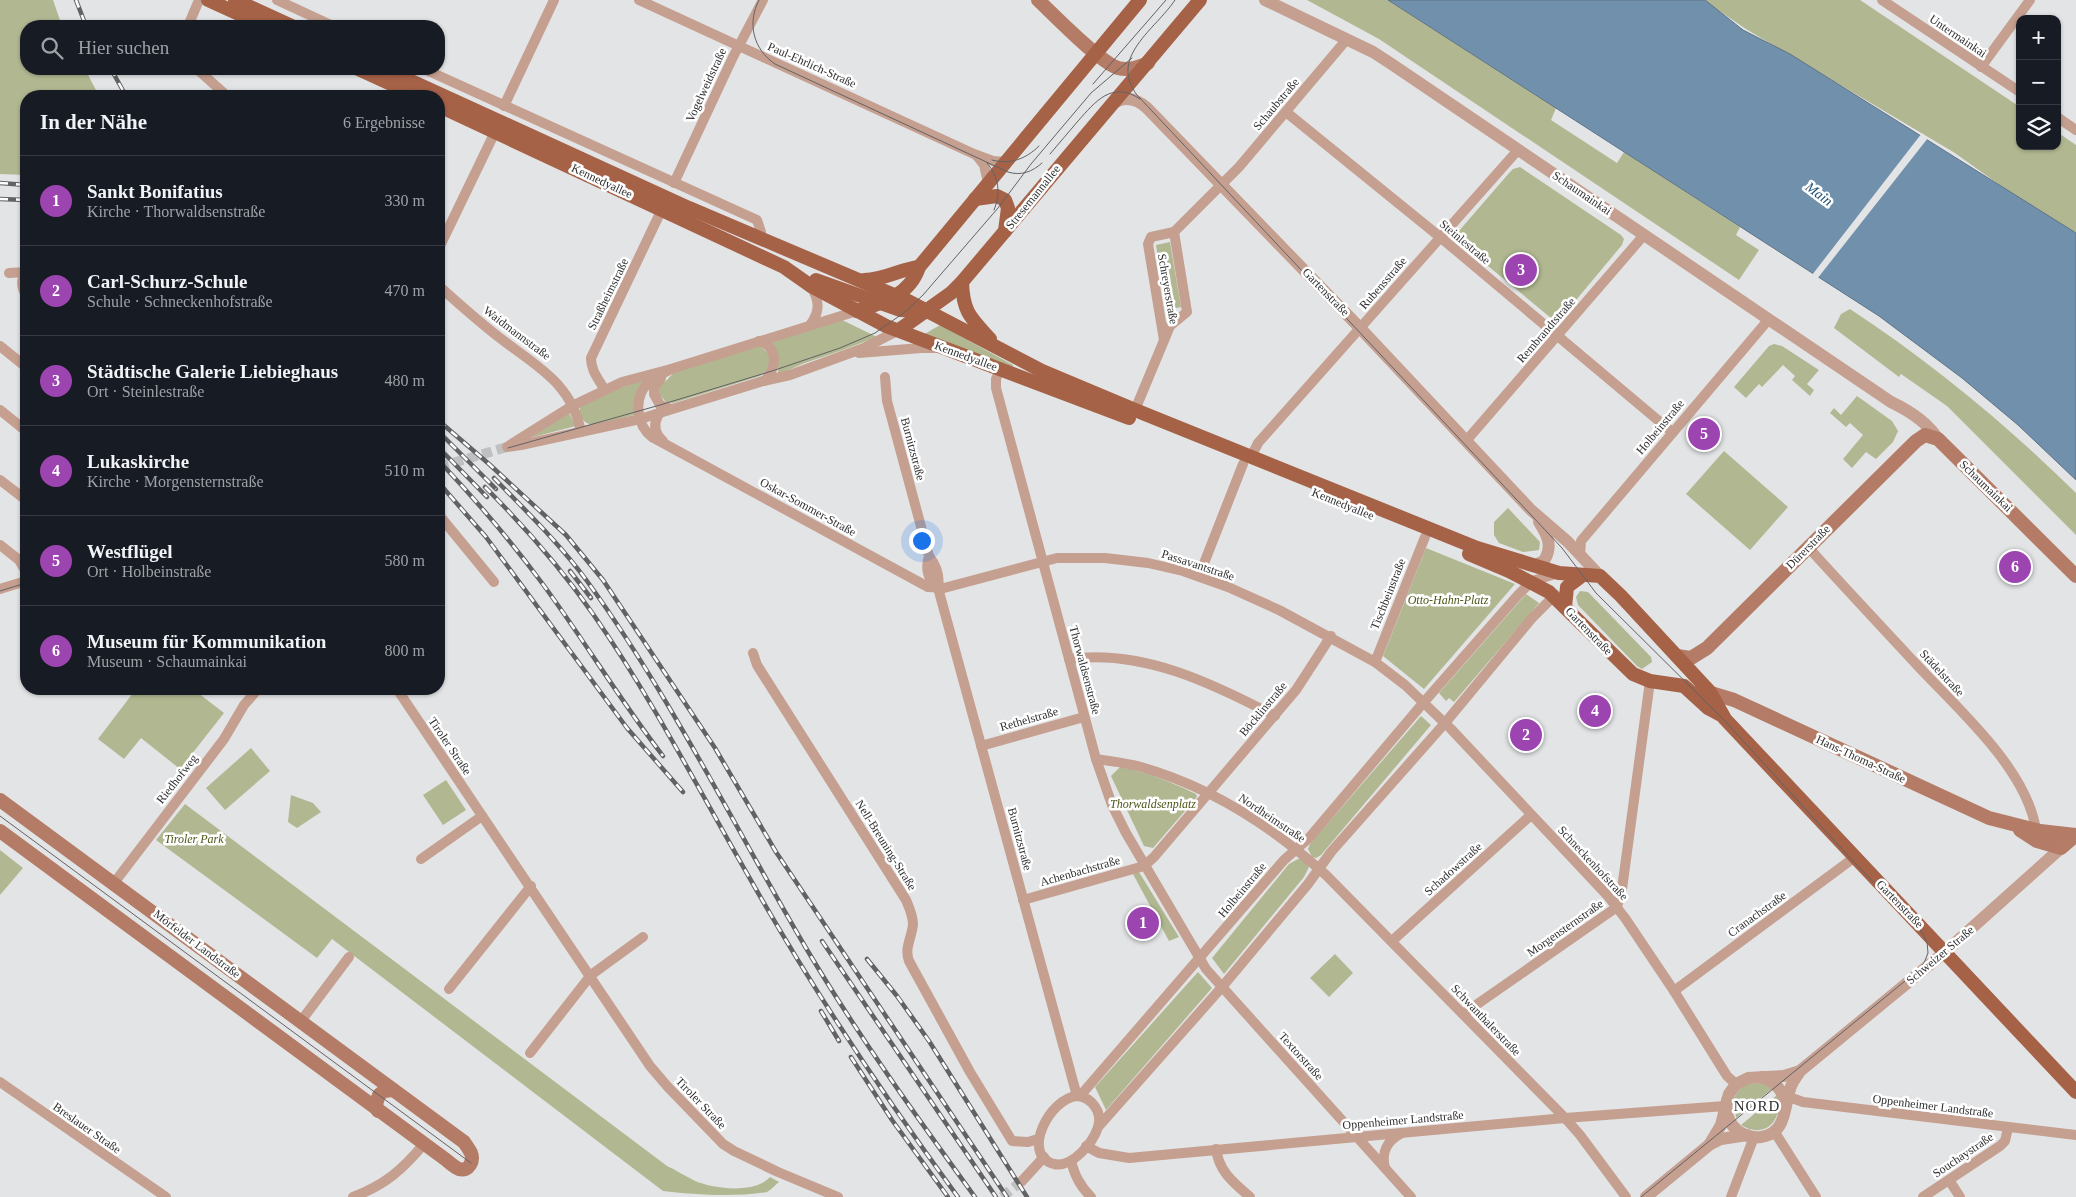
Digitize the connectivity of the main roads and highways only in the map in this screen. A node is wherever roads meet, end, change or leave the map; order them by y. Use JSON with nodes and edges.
{"nodes":[{"id":1,"x":208,"y":0,"type":"edge"},
{"id":2,"x":235,"y":0,"type":"edge"},
{"id":3,"x":1038,"y":0,"type":"edge"},
{"id":4,"x":1140,"y":0,"type":"edge"},
{"id":5,"x":1195,"y":5,"type":"edge"},
{"id":6,"x":252,"y":20,"type":"edge"},
{"id":7,"x":279,"y":20,"type":"edge"},
{"id":8,"x":1096,"y":53,"type":"junction"},
{"id":9,"x":1148,"y":63,"type":"junction"},
{"id":10,"x":371,"y":75,"type":"edge"},
{"id":11,"x":397,"y":75,"type":"edge"},
{"id":12,"x":404,"y":90,"type":"edge"},
{"id":13,"x":430,"y":90,"type":"edge"},
{"id":14,"x":445,"y":97,"type":"edge"},
{"id":15,"x":445,"y":109,"type":"edge"},
{"id":16,"x":975,"y":199,"type":"junction"},
{"id":17,"x":1005,"y":232,"type":"junction"},
{"id":18,"x":919,"y":267,"type":"junction"},
{"id":19,"x":784,"y":268,"type":"junction"},
{"id":20,"x":858,"y":280,"type":"junction"},
{"id":21,"x":962,"y":282,"type":"junction"},
{"id":22,"x":896,"y":295,"type":"junction"},
{"id":23,"x":880,"y":304,"type":"junction"},
{"id":24,"x":856,"y":311,"type":"junction"},
{"id":25,"x":927,"y":311,"type":"junction"},
{"id":26,"x":899,"y":330,"type":"junction"},
{"id":27,"x":1001,"y":351,"type":"junction"},
{"id":28,"x":1931,"y":437,"type":"joint"},
{"id":29,"x":1247,"y":460,"type":"junction"},
{"id":30,"x":1509,"y":570,"type":"joint"},
{"id":31,"x":1591,"y":576,"type":"junction"},
{"id":32,"x":2076,"y":576,"type":"edge"},
{"id":33,"x":1565,"y":606,"type":"junction"},
{"id":34,"x":1677,"y":656,"type":"junction"},
{"id":35,"x":1650,"y":681,"type":"junction"},
{"id":36,"x":1684,"y":686,"type":"junction"},
{"id":37,"x":1710,"y":692,"type":"junction"},
{"id":38,"x":1724,"y":717,"type":"junction"},
{"id":39,"x":0,"y":800,"type":"edge"},
{"id":40,"x":2013,"y":826,"type":"junction"},
{"id":41,"x":0,"y":831,"type":"edge"},
{"id":42,"x":2076,"y":835,"type":"edge"},
{"id":43,"x":2061,"y":848,"type":"joint"},
{"id":44,"x":393,"y":1090,"type":"junction"},
{"id":45,"x":2076,"y":1092,"type":"edge"},
{"id":46,"x":378,"y":1111,"type":"junction"}],
"edges":[{"from":1,"to":6,"type":"main road"},
{"from":2,"to":7,"type":"main road"},
{"from":3,"to":8,"type":"main road"},
{"from":4,"to":8,"type":"main road","name":"Stresemannallee"},
{"from":5,"to":9,"type":"main road","name":"Stresemannallee"},
{"from":8,"to":9,"type":"main road"},
{"from":8,"to":16,"type":"main road","name":"Stresemannallee"},
{"from":9,"to":17,"type":"main road","name":"Stresemannallee"},
{"from":10,"to":12,"type":"main road"},
{"from":11,"to":13,"type":"main road","name":"Kennedyallee"},
{"from":14,"to":20,"type":"main road","name":"Kennedyallee"},
{"from":15,"to":19,"type":"main road","name":"Kennedyallee"},
{"from":16,"to":17,"type":"main road"},
{"from":16,"to":18,"type":"main road","name":"Stresemannallee"},
{"from":17,"to":21,"type":"main road","name":"Stresemannallee"},
{"from":18,"to":20,"type":"main road"},
{"from":18,"to":22,"type":"main road","name":"Stresemannallee"},
{"from":19,"to":23,"type":"main road"},
{"from":19,"to":24,"type":"main road","name":"Kennedyallee"},
{"from":20,"to":22,"type":"main road","name":"Kennedyallee"},
{"from":21,"to":25,"type":"main road","name":"Stresemannallee"},
{"from":21,"to":27,"type":"main road"},
{"from":22,"to":23,"type":"main road","name":"Stresemannallee"},
{"from":22,"to":25,"type":"main road","name":"Kennedyallee"},
{"from":23,"to":24,"type":"main road","name":"Stresemannallee"},
{"from":23,"to":25,"type":"main road"},
{"from":24,"to":26,"type":"main road","name":"Kennedyallee"},
{"from":25,"to":26,"type":"main road","name":"Stresemannallee"},
{"from":25,"to":27,"type":"main road","name":"Kennedyallee"},
{"from":26,"to":29,"type":"main road","name":"Kennedyallee"},
{"from":27,"to":29,"type":"main road","name":"Kennedyallee"},
{"from":28,"to":32,"type":"main road","name":"Schaumainkai"},
{"from":28,"to":34,"type":"main road","name":"Dürerstraße"},
{"from":29,"to":30,"type":"main road","name":"Kennedyallee"},
{"from":29,"to":31,"type":"main road","name":"Kennedyallee"},
{"from":30,"to":33,"type":"main road","name":"Gartenstraße"},
{"from":31,"to":33,"type":"main road"},
{"from":31,"to":34,"type":"main road","name":"Gartenstraße"},
{"from":33,"to":35,"type":"main road","name":"Gartenstraße"},
{"from":34,"to":35,"type":"main road"},
{"from":34,"to":37,"type":"main road","name":"Gartenstraße"},
{"from":35,"to":36,"type":"main road","name":"Gartenstraße"},
{"from":36,"to":37,"type":"main road","name":"Hans-Thoma-Straße"},
{"from":36,"to":38,"type":"main road","name":"Gartenstraße"},
{"from":37,"to":38,"type":"main road","name":"Gartenstraße"},
{"from":37,"to":40,"type":"main road","name":"Hans-Thoma-Straße"},
{"from":38,"to":45,"type":"main road","name":"Gartenstraße"},
{"from":39,"to":44,"type":"main road","name":"Mörfelder Landstraße"},
{"from":40,"to":42,"type":"main road","name":"Hans-Thoma-Straße"},
{"from":40,"to":43,"type":"main road","name":"Hans-Thoma-Straße"},
{"from":41,"to":46,"type":"main road","name":"Mörfelder Landstraße"},
{"from":42,"to":43,"type":"main road","name":"Schweizer Straße"},
{"from":44,"to":46,"type":"main road"},
{"from":44,"to":46,"type":"main road","name":"Mörfelder Landstraße"}]}
